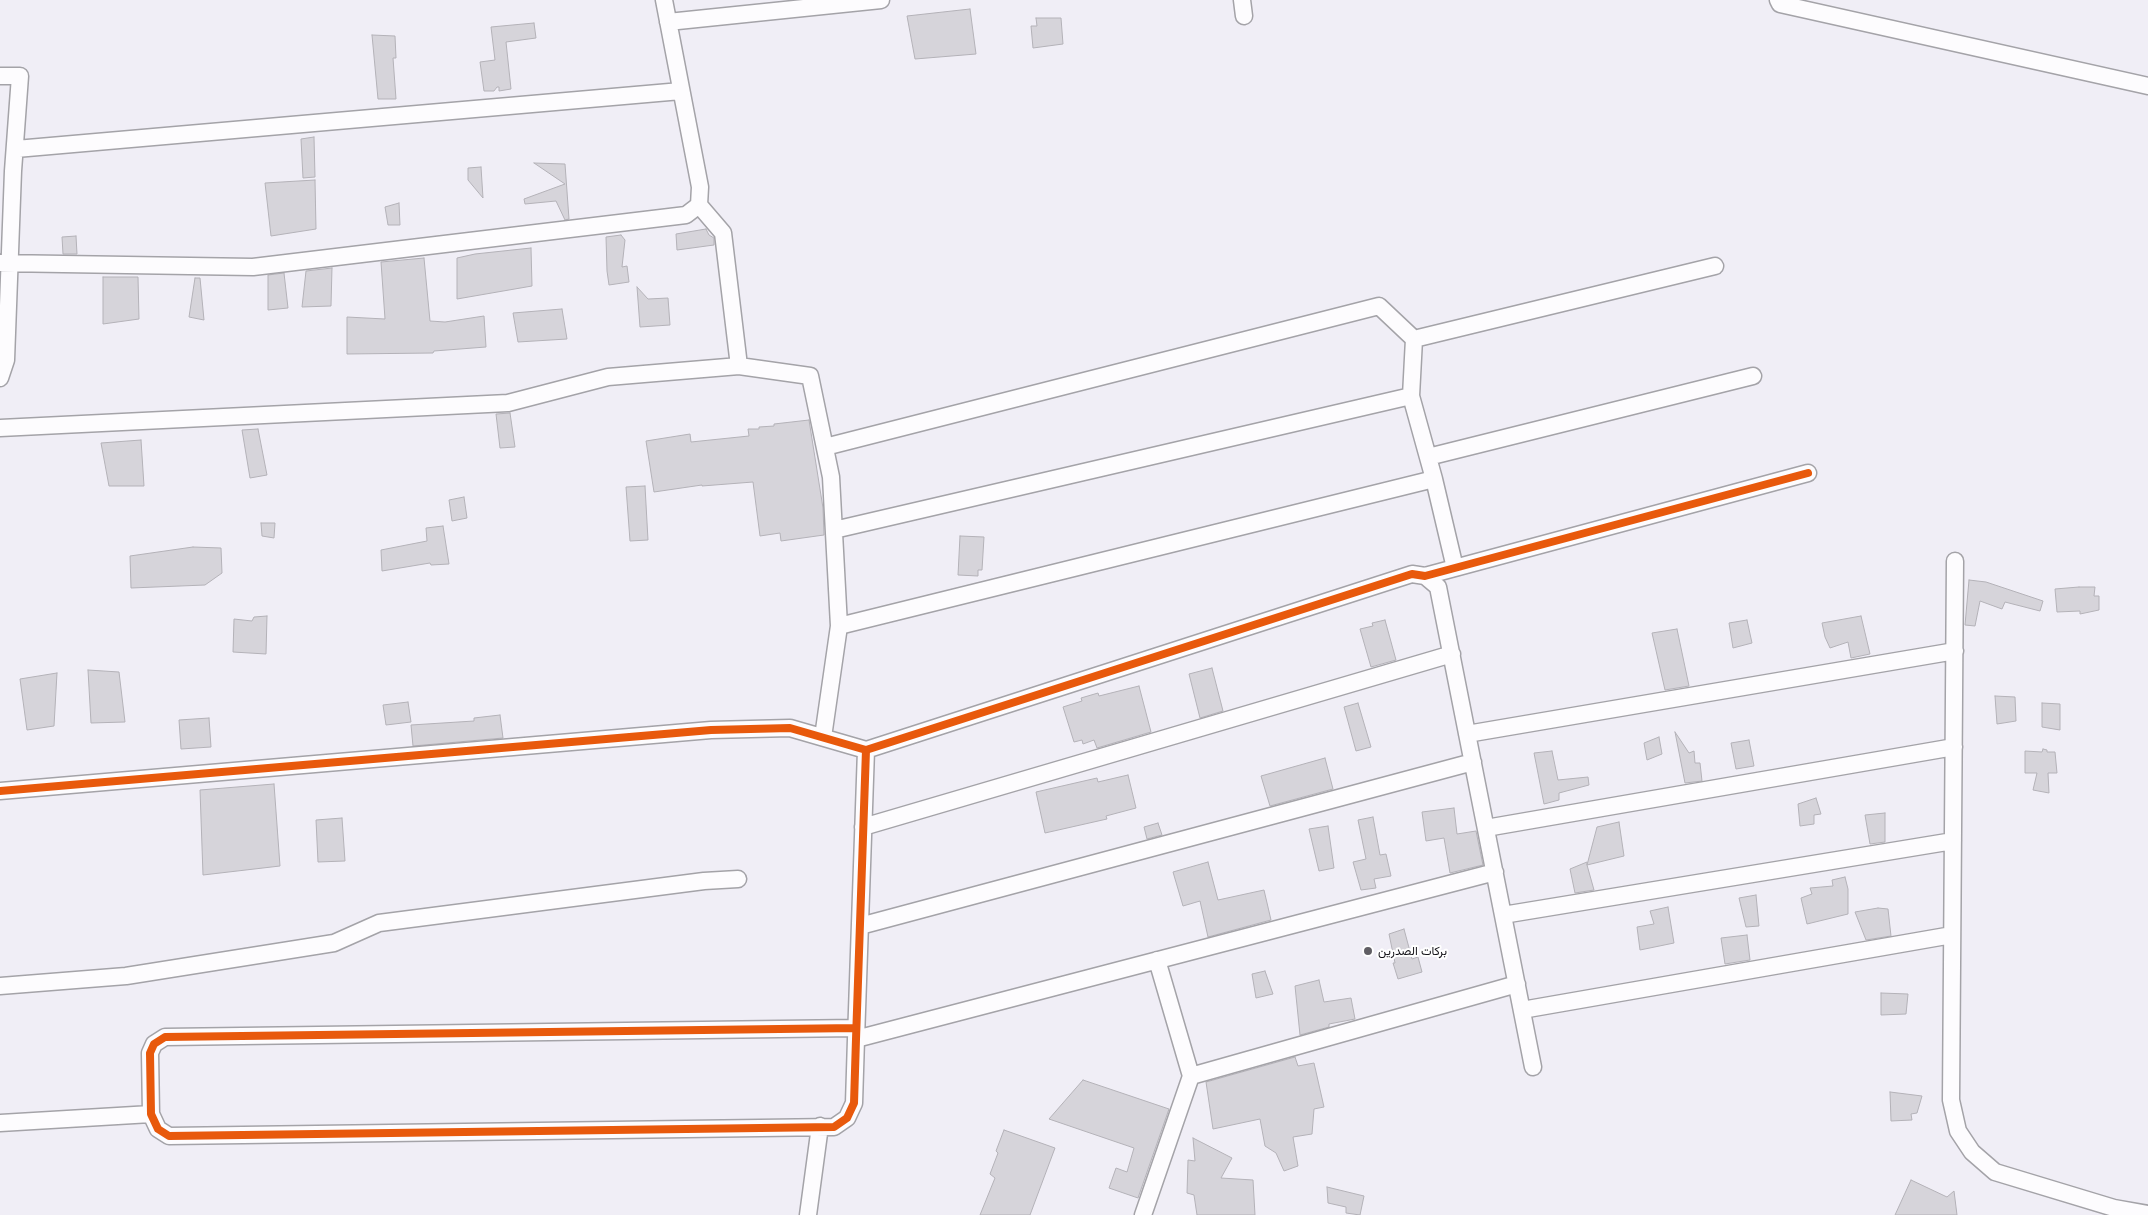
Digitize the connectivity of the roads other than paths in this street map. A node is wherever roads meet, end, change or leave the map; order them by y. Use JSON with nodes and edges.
{"nodes":[{"id":1,"x":664,"y":0,"type":"edge"},
{"id":2,"x":880,"y":0,"type":"edge"},
{"id":3,"x":1776,"y":1,"type":"edge"},
{"id":4,"x":668,"y":22,"type":"junction"},
{"id":5,"x":0,"y":76,"type":"edge"},
{"id":6,"x":2148,"y":86,"type":"edge"},
{"id":7,"x":681,"y":91,"type":"junction"},
{"id":8,"x":16,"y":150,"type":"junction"},
{"id":9,"x":6,"y":171,"type":"edge"},
{"id":10,"x":699,"y":205,"type":"junction"},
{"id":11,"x":4,"y":263,"type":"edge"},
{"id":12,"x":1715,"y":266,"type":"dead end"},
{"id":13,"x":1414,"y":339,"type":"junction"},
{"id":14,"x":3,"y":361,"type":"edge"},
{"id":15,"x":738,"y":366,"type":"junction"},
{"id":16,"x":1754,"y":376,"type":"dead end"},
{"id":17,"x":0,"y":378,"type":"edge"},
{"id":18,"x":1411,"y":396,"type":"junction"},
{"id":19,"x":0,"y":428,"type":"edge"},
{"id":20,"x":825,"y":447,"type":"junction"},
{"id":21,"x":1428,"y":457,"type":"junction"},
{"id":22,"x":1808,"y":473,"type":"dead end"},
{"id":23,"x":1434,"y":479,"type":"junction"},
{"id":24,"x":834,"y":530,"type":"junction"},
{"id":25,"x":1955,"y":561,"type":"dead end"},
{"id":26,"x":1455,"y":568,"type":"junction"},
{"id":27,"x":1425,"y":576,"type":"junction"},
{"id":28,"x":839,"y":626,"type":"junction"},
{"id":29,"x":1954,"y":651,"type":"junction"},
{"id":30,"x":1452,"y":654,"type":"junction"},
{"id":31,"x":1467,"y":734,"type":"junction"},
{"id":32,"x":823,"y":737,"type":"junction"},
{"id":33,"x":1954,"y":747,"type":"junction"},
{"id":34,"x":866,"y":750,"type":"junction"},
{"id":35,"x":1473,"y":762,"type":"junction"},
{"id":36,"x":0,"y":791,"type":"edge"},
{"id":37,"x":863,"y":827,"type":"junction"},
{"id":38,"x":1486,"y":828,"type":"junction"},
{"id":39,"x":1953,"y":841,"type":"junction"},
{"id":40,"x":1495,"y":872,"type":"junction"},
{"id":41,"x":738,"y":879,"type":"dead end"},
{"id":42,"x":1503,"y":915,"type":"junction"},
{"id":43,"x":860,"y":926,"type":"junction"},
{"id":44,"x":1952,"y":935,"type":"junction"},
{"id":45,"x":1158,"y":960,"type":"junction"},
{"id":46,"x":1517,"y":984,"type":"junction"},
{"id":47,"x":0,"y":986,"type":"edge"},
{"id":48,"x":1522,"y":1010,"type":"junction"},
{"id":49,"x":856,"y":1033,"type":"junction"},
{"id":50,"x":1533,"y":1066,"type":"dead end"},
{"id":51,"x":1191,"y":1076,"type":"junction"},
{"id":52,"x":151,"y":1114,"type":"junction"},
{"id":53,"x":0,"y":1123,"type":"edge"},
{"id":54,"x":820,"y":1126,"type":"junction"},
{"id":55,"x":2148,"y":1214,"type":"edge"},
{"id":56,"x":808,"y":1215,"type":"edge"},
{"id":57,"x":1142,"y":1215,"type":"edge"}],
"edges":[{"from":1,"to":4,"type":"street"},
{"from":2,"to":4,"type":"street"},
{"from":3,"to":6,"type":"street"},
{"from":4,"to":7,"type":"street"},
{"from":5,"to":8,"type":"street"},
{"from":7,"to":8,"type":"street"},
{"from":7,"to":10,"type":"street"},
{"from":8,"to":9,"type":"street"},
{"from":9,"to":11,"type":"street"},
{"from":10,"to":11,"type":"street"},
{"from":10,"to":15,"type":"street"},
{"from":11,"to":14,"type":"street"},
{"from":12,"to":13,"type":"street"},
{"from":13,"to":18,"type":"street"},
{"from":13,"to":20,"type":"street"},
{"from":14,"to":17,"type":"street"},
{"from":15,"to":19,"type":"street"},
{"from":15,"to":20,"type":"street"},
{"from":16,"to":21,"type":"street"},
{"from":18,"to":21,"type":"street"},
{"from":18,"to":24,"type":"street"},
{"from":20,"to":24,"type":"street"},
{"from":21,"to":23,"type":"street"},
{"from":22,"to":26,"type":"street"},
{"from":23,"to":26,"type":"street"},
{"from":23,"to":28,"type":"street"},
{"from":24,"to":28,"type":"street"},
{"from":25,"to":29,"type":"street"},
{"from":26,"to":27,"type":"street"},
{"from":27,"to":30,"type":"street"},
{"from":27,"to":34,"type":"street"},
{"from":28,"to":32,"type":"street"},
{"from":29,"to":31,"type":"street"},
{"from":29,"to":33,"type":"street"},
{"from":30,"to":31,"type":"street"},
{"from":30,"to":37,"type":"street"},
{"from":31,"to":35,"type":"street"},
{"from":32,"to":34,"type":"street"},
{"from":32,"to":36,"type":"street"},
{"from":33,"to":38,"type":"street"},
{"from":33,"to":39,"type":"street"},
{"from":34,"to":37,"type":"street"},
{"from":35,"to":38,"type":"street"},
{"from":35,"to":43,"type":"street"},
{"from":37,"to":43,"type":"street"},
{"from":38,"to":40,"type":"street"},
{"from":39,"to":42,"type":"street"},
{"from":39,"to":44,"type":"street"},
{"from":40,"to":42,"type":"street"},
{"from":40,"to":45,"type":"street"},
{"from":41,"to":47,"type":"street"},
{"from":42,"to":46,"type":"street"},
{"from":43,"to":49,"type":"street"},
{"from":44,"to":48,"type":"street"},
{"from":44,"to":55,"type":"street"},
{"from":45,"to":49,"type":"street"},
{"from":45,"to":51,"type":"street"},
{"from":46,"to":48,"type":"street"},
{"from":46,"to":51,"type":"street"},
{"from":48,"to":50,"type":"street"},
{"from":49,"to":52,"type":"street"},
{"from":49,"to":54,"type":"street"},
{"from":51,"to":57,"type":"street"},
{"from":52,"to":53,"type":"street"},
{"from":52,"to":54,"type":"street"},
{"from":54,"to":56,"type":"street"}]}
